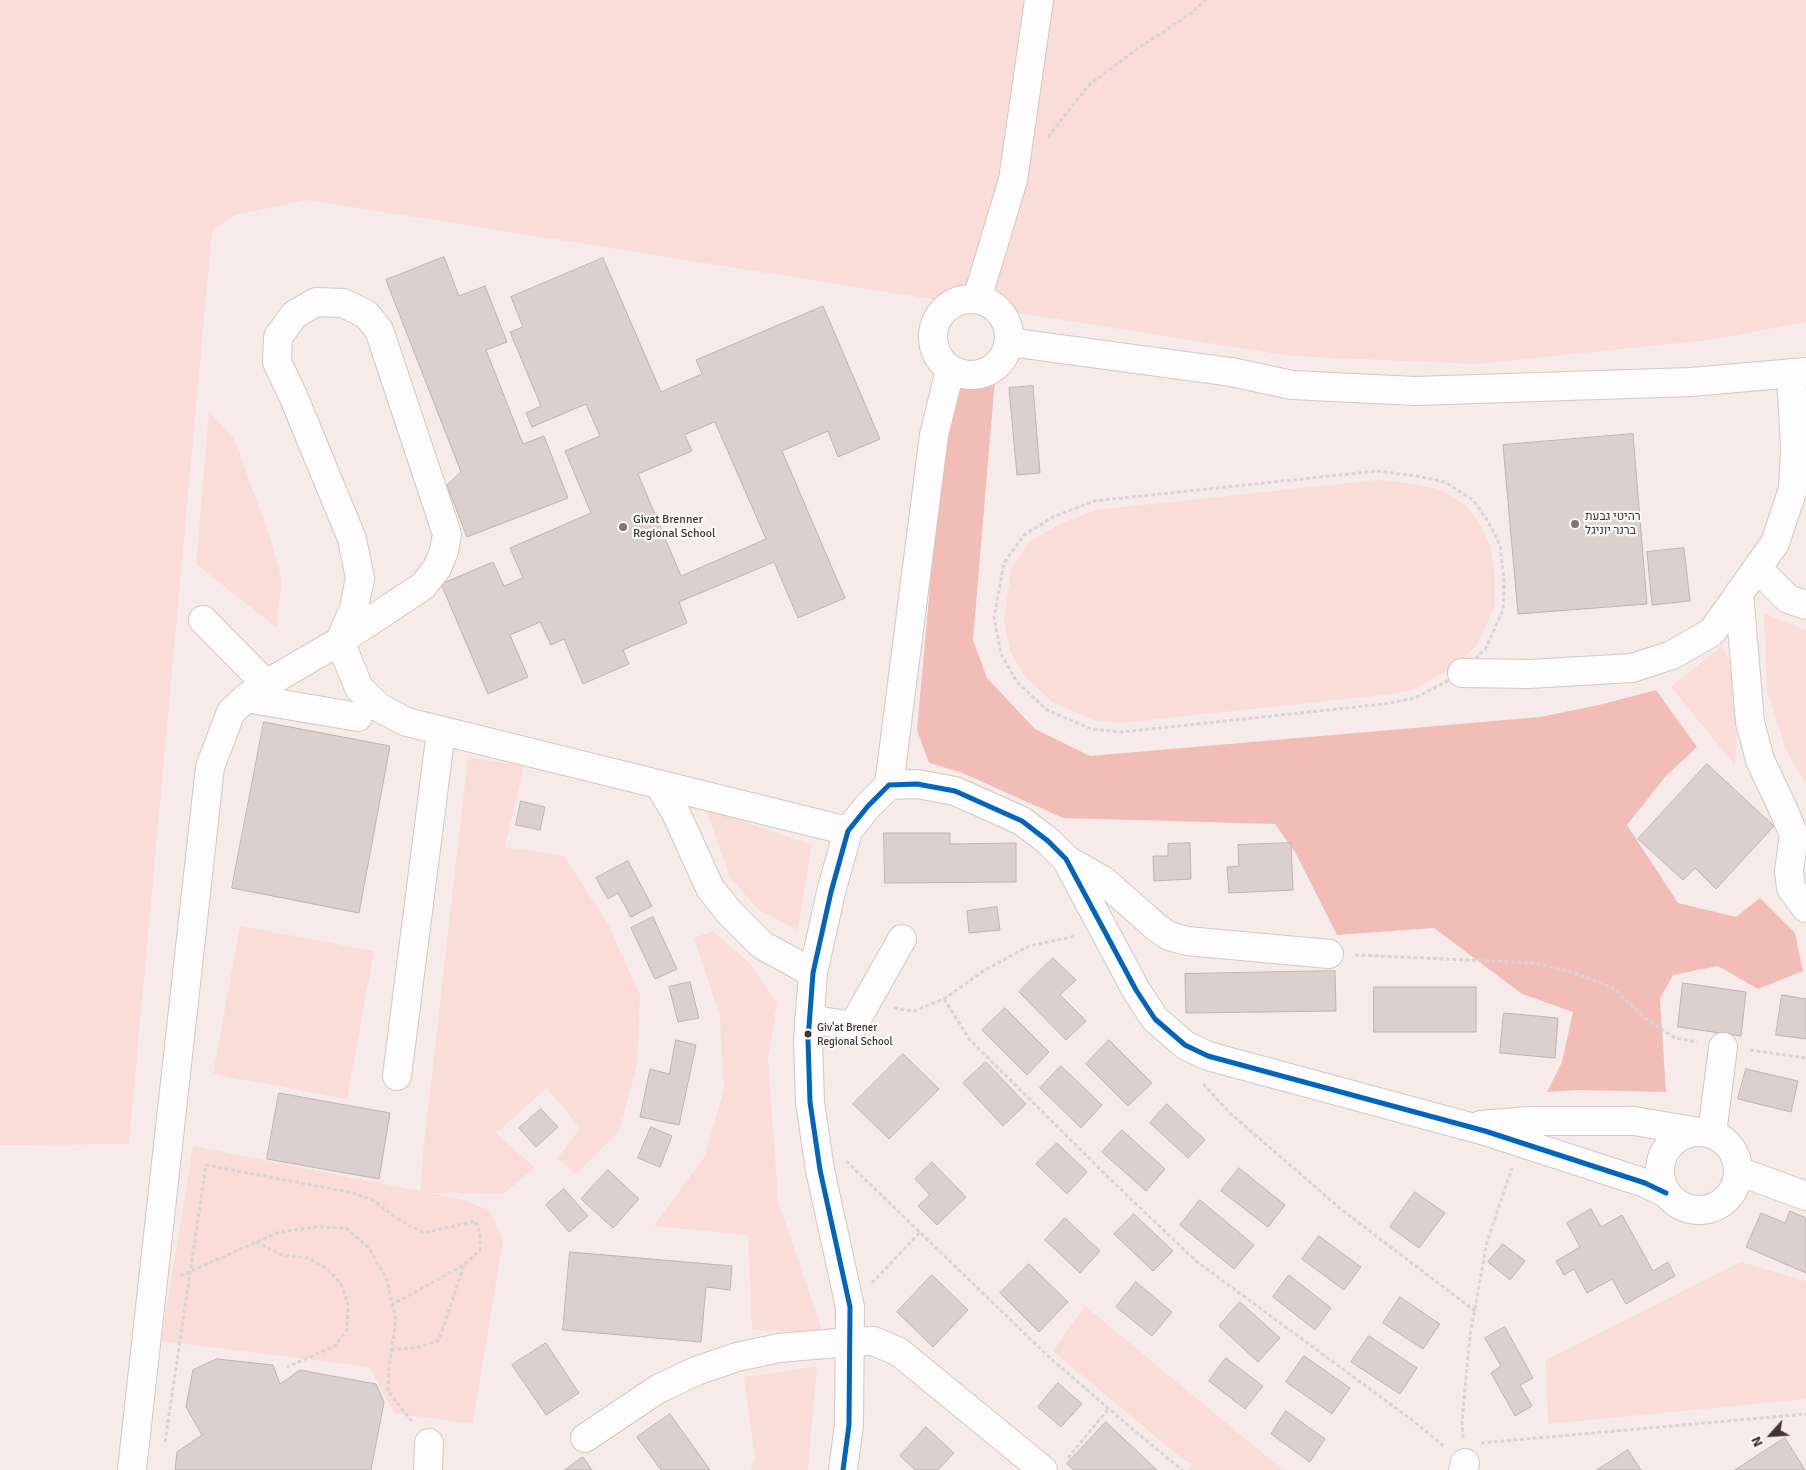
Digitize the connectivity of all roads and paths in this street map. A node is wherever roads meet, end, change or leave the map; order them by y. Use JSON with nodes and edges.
{"nodes":[{"id":1,"x":1038,"y":0,"type":"edge"},
{"id":2,"x":1205,"y":0,"type":"edge"},
{"id":3,"x":1042,"y":144,"type":"dead end"},
{"id":4,"x":977,"y":299,"type":"junction"},
{"id":5,"x":1009,"y":342,"type":"junction"},
{"id":6,"x":950,"y":370,"type":"junction"},
{"id":7,"x":1799,"y":372,"type":"edge"},
{"id":8,"x":1757,"y":568,"type":"junction"},
{"id":9,"x":1739,"y":593,"type":"junction"},
{"id":10,"x":1806,"y":605,"type":"edge"},
{"id":11,"x":203,"y":620,"type":"dead end"},
{"id":12,"x":340,"y":641,"type":"junction"},
{"id":13,"x":1462,"y":673,"type":"junction"},
{"id":14,"x":256,"y":691,"type":"junction"},
{"id":15,"x":358,"y":717,"type":"dead end"},
{"id":16,"x":441,"y":731,"type":"junction"},
{"id":17,"x":659,"y":784,"type":"junction"},
{"id":18,"x":889,"y":785,"type":"junction"},
{"id":19,"x":848,"y":831,"type":"junction"},
{"id":20,"x":1066,"y":859,"type":"junction"},
{"id":21,"x":1806,"y":908,"type":"edge"},
{"id":22,"x":1104,"y":930,"type":"junction"},
{"id":23,"x":902,"y":939,"type":"dead end"},
{"id":24,"x":1329,"y":954,"type":"joint"},
{"id":25,"x":813,"y":973,"type":"junction"},
{"id":26,"x":944,"y":999,"type":"junction"},
{"id":27,"x":866,"y":1004,"type":"junction"},
{"id":28,"x":810,"y":1018,"type":"junction"},
{"id":29,"x":1723,"y":1047,"type":"junction"},
{"id":30,"x":1806,"y":1058,"type":"edge"},
{"id":31,"x":397,"y":1076,"type":"dead end"},
{"id":32,"x":1198,"y":1078,"type":"dead end"},
{"id":33,"x":1465,"y":1126,"type":"junction"},
{"id":34,"x":814,"y":1130,"type":"junction"},
{"id":35,"x":1705,"y":1133,"type":"junction"},
{"id":36,"x":1521,"y":1143,"type":"junction"},
{"id":37,"x":1738,"y":1171,"type":"junction"},
{"id":38,"x":1666,"y":1193,"type":"junction"},
{"id":39,"x":1806,"y":1196,"type":"edge"},
{"id":40,"x":920,"y":1232,"type":"junction"},
{"id":41,"x":256,"y":1242,"type":"junction"},
{"id":42,"x":464,"y":1265,"type":"junction"},
{"id":43,"x":192,"y":1271,"type":"junction"},
{"id":44,"x":152,"y":1289,"type":"junction"},
{"id":45,"x":392,"y":1304,"type":"junction"},
{"id":46,"x":850,"y":1307,"type":"junction"},
{"id":47,"x":1475,"y":1311,"type":"junction"},
{"id":48,"x":849,"y":1342,"type":"junction"},
{"id":49,"x":392,"y":1350,"type":"junction"},
{"id":50,"x":287,"y":1367,"type":"dead end"},
{"id":51,"x":1109,"y":1408,"type":"junction"},
{"id":52,"x":1806,"y":1414,"type":"edge"},
{"id":53,"x":585,"y":1438,"type":"dead end"},
{"id":54,"x":429,"y":1443,"type":"joint"},
{"id":55,"x":163,"y":1451,"type":"dead end"},
{"id":56,"x":1464,"y":1459,"type":"edge"},
{"id":57,"x":1053,"y":1467,"type":"edge"},
{"id":58,"x":132,"y":1470,"type":"edge"},
{"id":59,"x":428,"y":1470,"type":"edge"},
{"id":60,"x":843,"y":1470,"type":"edge"},
{"id":61,"x":1182,"y":1470,"type":"edge"}],
"edges":[{"from":1,"to":4,"type":"street"},
{"from":2,"to":3,"type":"path"},
{"from":4,"to":5,"type":"street"},
{"from":4,"to":6,"type":"street"},
{"from":5,"to":6,"type":"street"},
{"from":5,"to":7,"type":"street"},
{"from":6,"to":18,"type":"street"},
{"from":7,"to":8,"type":"street"},
{"from":8,"to":9,"type":"street"},
{"from":8,"to":10,"type":"street"},
{"from":9,"to":13,"type":"street"},
{"from":9,"to":21,"type":"street"},
{"from":11,"to":14,"type":"street"},
{"from":12,"to":12,"type":"street"},
{"from":12,"to":14,"type":"street"},
{"from":12,"to":16,"type":"street"},
{"from":13,"to":13,"type":"path"},
{"from":14,"to":15,"type":"street"},
{"from":14,"to":44,"type":"street"},
{"from":16,"to":17,"type":"street"},
{"from":16,"to":31,"type":"street"},
{"from":17,"to":19,"type":"street"},
{"from":17,"to":25,"type":"street"},
{"from":18,"to":19,"type":"street"},
{"from":18,"to":20,"type":"street"},
{"from":19,"to":25,"type":"street"},
{"from":20,"to":22,"type":"street"},
{"from":20,"to":24,"type":"street"},
{"from":22,"to":26,"type":"path"},
{"from":22,"to":33,"type":"street"},
{"from":23,"to":27,"type":"street"},
{"from":24,"to":29,"type":"path"},
{"from":25,"to":28,"type":"street"},
{"from":26,"to":27,"type":"path"},
{"from":26,"to":56,"type":"path"},
{"from":27,"to":28,"type":"street"},
{"from":28,"to":34,"type":"street"},
{"from":29,"to":30,"type":"path"},
{"from":29,"to":35,"type":"street"},
{"from":32,"to":47,"type":"path"},
{"from":33,"to":35,"type":"street"},
{"from":33,"to":36,"type":"street"},
{"from":34,"to":40,"type":"path"},
{"from":34,"to":46,"type":"street"},
{"from":35,"to":37,"type":"street"},
{"from":35,"to":38,"type":"street"},
{"from":36,"to":38,"type":"street"},
{"from":36,"to":47,"type":"path"},
{"from":37,"to":38,"type":"street"},
{"from":37,"to":39,"type":"street"},
{"from":40,"to":46,"type":"path"},
{"from":40,"to":51,"type":"path"},
{"from":41,"to":43,"type":"path"},
{"from":41,"to":45,"type":"path"},
{"from":41,"to":50,"type":"path"},
{"from":42,"to":43,"type":"path"},
{"from":42,"to":45,"type":"path"},
{"from":42,"to":49,"type":"path"},
{"from":43,"to":44,"type":"path"},
{"from":43,"to":55,"type":"path"},
{"from":44,"to":58,"type":"street"},
{"from":45,"to":49,"type":"path"},
{"from":46,"to":48,"type":"street"},
{"from":47,"to":56,"type":"path"},
{"from":48,"to":53,"type":"street"},
{"from":48,"to":57,"type":"street"},
{"from":48,"to":60,"type":"street"},
{"from":49,"to":54,"type":"path"},
{"from":51,"to":57,"type":"path"},
{"from":51,"to":61,"type":"path"},
{"from":52,"to":56,"type":"path"},
{"from":54,"to":59,"type":"street"}]}
